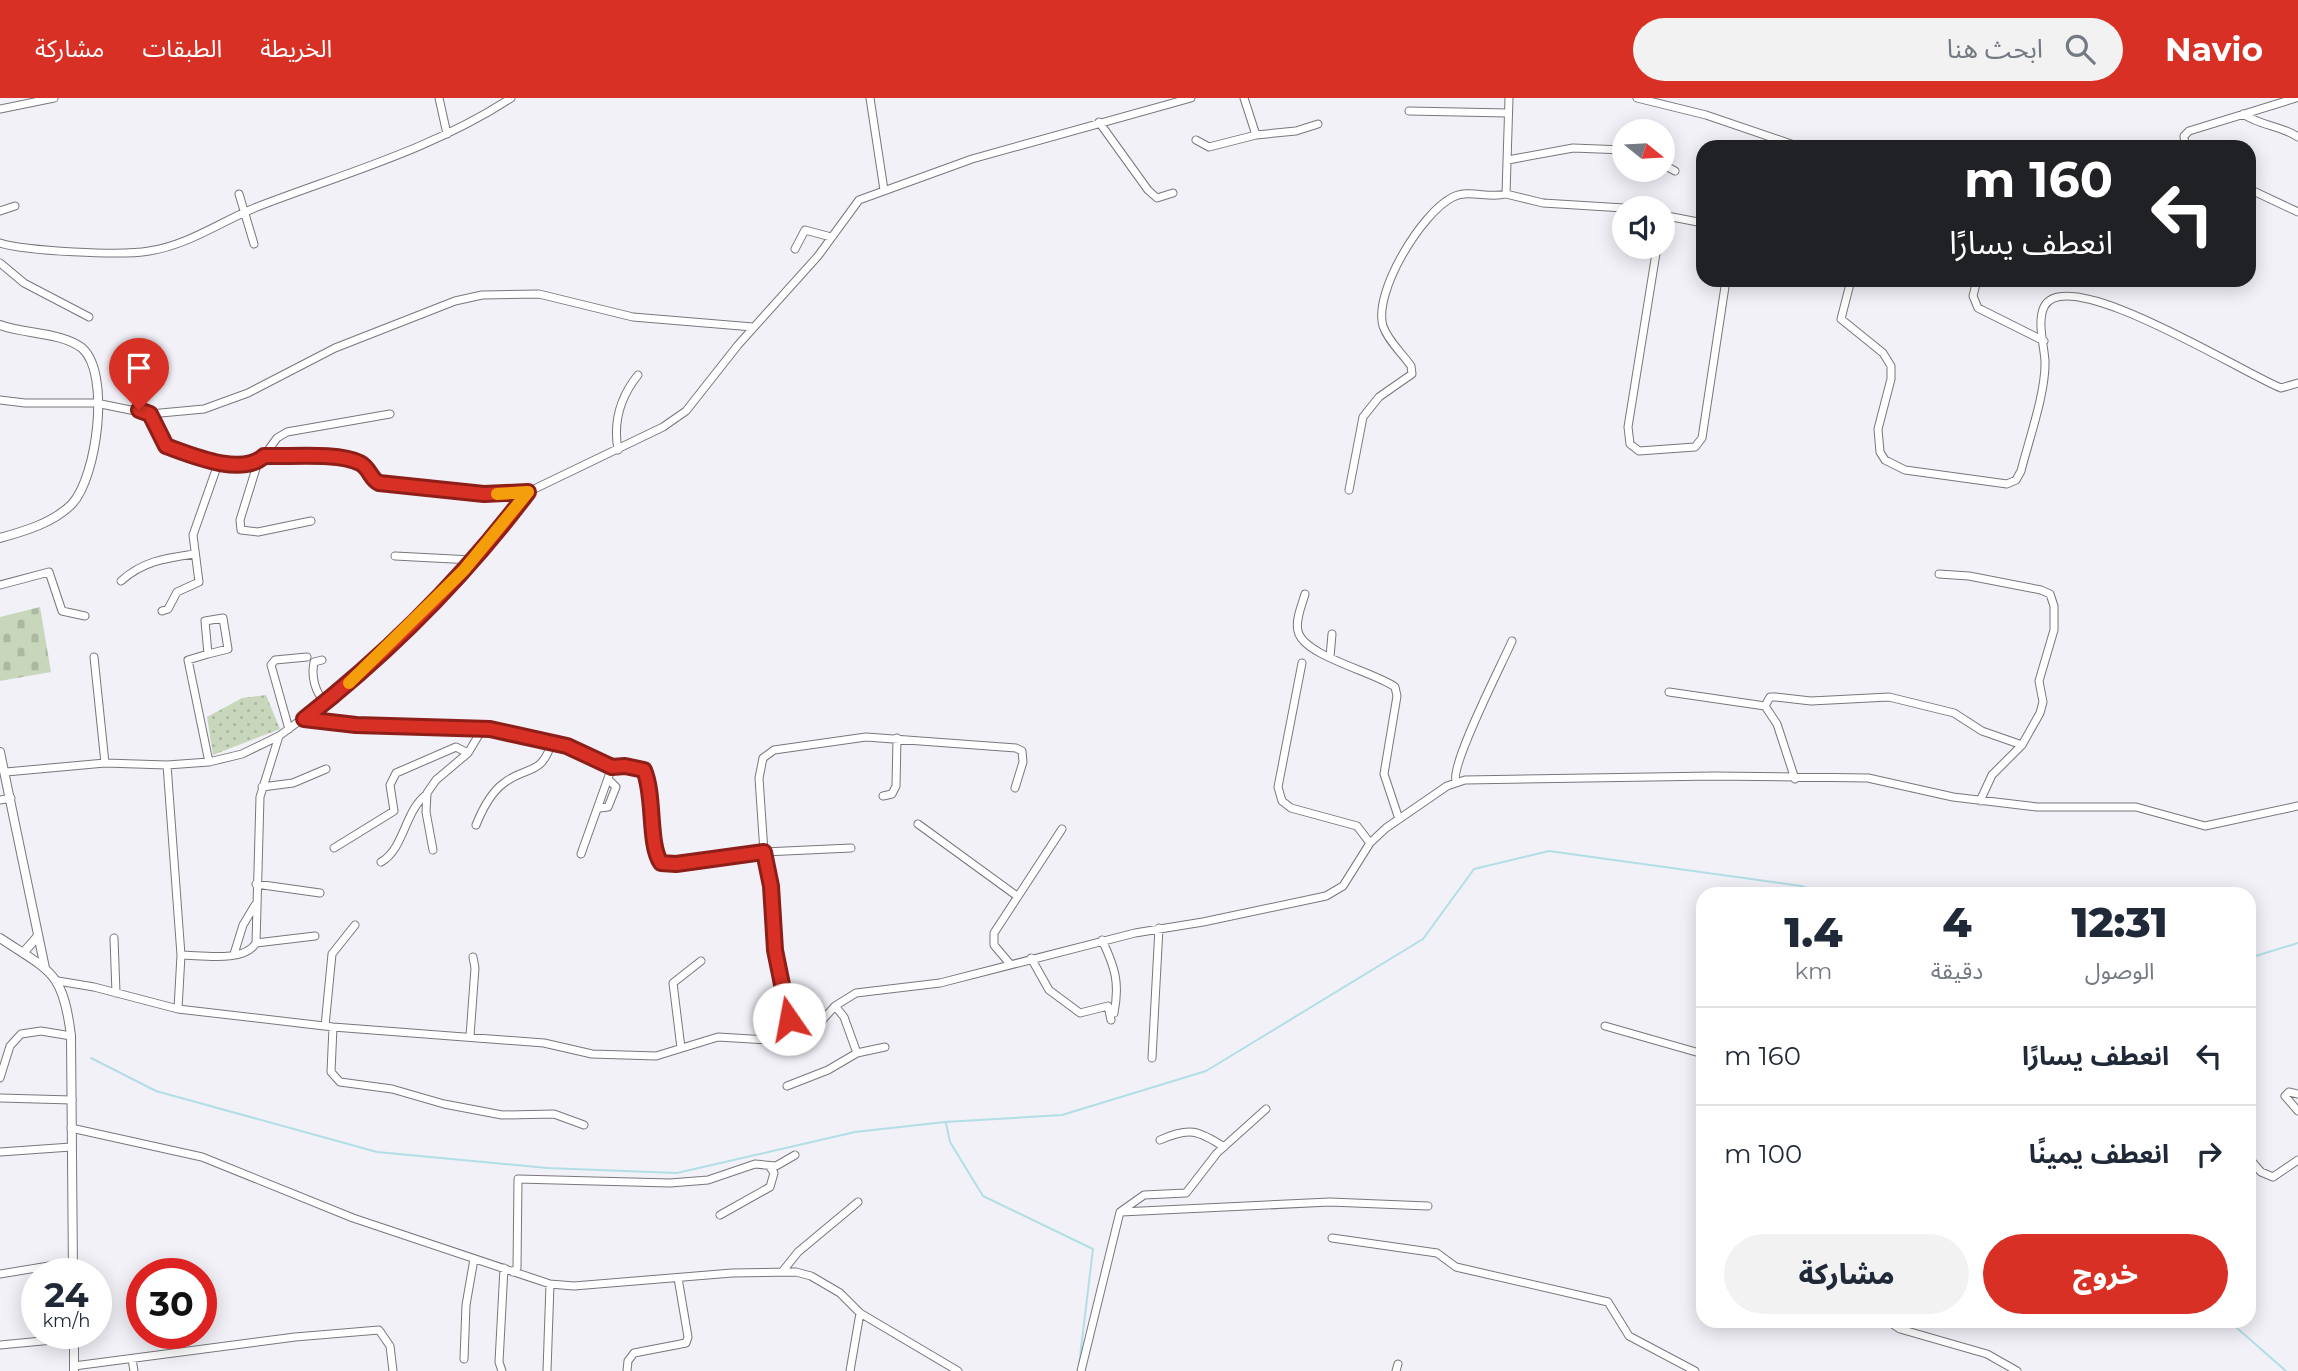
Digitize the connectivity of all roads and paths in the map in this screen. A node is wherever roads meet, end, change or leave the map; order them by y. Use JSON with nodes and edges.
{"nodes":[{"id":1,"x":54,"y":98,"type":"edge"},
{"id":2,"x":439,"y":98,"type":"edge"},
{"id":3,"x":511,"y":98,"type":"edge"},
{"id":4,"x":870,"y":98,"type":"edge"},
{"id":5,"x":1191,"y":98,"type":"edge"},
{"id":6,"x":1244,"y":98,"type":"edge"},
{"id":7,"x":1509,"y":98,"type":"edge"},
{"id":8,"x":1637,"y":98,"type":"edge"},
{"id":9,"x":2296,"y":98,"type":"edge"},
{"id":10,"x":0,"y":109,"type":"edge"},
{"id":11,"x":1409,"y":111,"type":"dead end"},
{"id":12,"x":1507,"y":113,"type":"junction"},
{"id":13,"x":2243,"y":114,"type":"junction"},
{"id":14,"x":1099,"y":122,"type":"junction"},
{"id":15,"x":1318,"y":124,"type":"dead end"},
{"id":16,"x":447,"y":134,"type":"junction"},
{"id":17,"x":1255,"y":135,"type":"junction"},
{"id":18,"x":2298,"y":137,"type":"edge"},
{"id":19,"x":1196,"y":140,"type":"dead end"},
{"id":20,"x":1779,"y":140,"type":"edge"},
{"id":21,"x":2184,"y":140,"type":"edge"},
{"id":22,"x":1612,"y":150,"type":"edge"},
{"id":23,"x":1508,"y":160,"type":"junction"},
{"id":24,"x":884,"y":190,"type":"junction"},
{"id":25,"x":2256,"y":192,"type":"edge"},
{"id":26,"x":1173,"y":193,"type":"dead end"},
{"id":27,"x":239,"y":194,"type":"dead end"},
{"id":28,"x":1506,"y":194,"type":"junction"},
{"id":29,"x":15,"y":206,"type":"dead end"},
{"id":30,"x":1612,"y":207,"type":"edge"},
{"id":31,"x":0,"y":211,"type":"edge"},
{"id":32,"x":245,"y":212,"type":"junction"},
{"id":33,"x":2298,"y":212,"type":"edge"},
{"id":34,"x":1675,"y":218,"type":"edge"},
{"id":35,"x":1696,"y":222,"type":"edge"},
{"id":36,"x":831,"y":237,"type":"junction"},
{"id":37,"x":0,"y":243,"type":"edge"},
{"id":38,"x":254,"y":244,"type":"dead end"},
{"id":39,"x":795,"y":249,"type":"dead end"},
{"id":40,"x":1655,"y":259,"type":"edge"},
{"id":41,"x":0,"y":263,"type":"edge"},
{"id":42,"x":1725,"y":287,"type":"edge"},
{"id":43,"x":1850,"y":287,"type":"edge"},
{"id":44,"x":1975,"y":287,"type":"edge"},
{"id":45,"x":89,"y":317,"type":"dead end"},
{"id":46,"x":0,"y":325,"type":"edge"},
{"id":47,"x":753,"y":327,"type":"junction"},
{"id":48,"x":2043,"y":341,"type":"junction"},
{"id":49,"x":638,"y":374,"type":"dead end"},
{"id":50,"x":2298,"y":383,"type":"edge"},
{"id":51,"x":0,"y":400,"type":"edge"},
{"id":52,"x":96,"y":402,"type":"junction"},
{"id":53,"x":150,"y":414,"type":"junction"},
{"id":54,"x":390,"y":414,"type":"dead end"},
{"id":55,"x":618,"y":450,"type":"junction"},
{"id":56,"x":261,"y":459,"type":"junction"},
{"id":57,"x":218,"y":464,"type":"junction"},
{"id":58,"x":1349,"y":490,"type":"dead end"},
{"id":59,"x":528,"y":492,"type":"junction"},
{"id":60,"x":311,"y":521,"type":"dead end"},
{"id":61,"x":0,"y":538,"type":"edge"},
{"id":62,"x":194,"y":554,"type":"junction"},
{"id":63,"x":395,"y":556,"type":"dead end"},
{"id":64,"x":472,"y":560,"type":"junction"},
{"id":65,"x":1939,"y":574,"type":"dead end"},
{"id":66,"x":121,"y":581,"type":"dead end"},
{"id":67,"x":0,"y":584,"type":"edge"},
{"id":68,"x":1305,"y":594,"type":"dead end"},
{"id":69,"x":162,"y":611,"type":"dead end"},
{"id":70,"x":85,"y":617,"type":"dead end"},
{"id":71,"x":1332,"y":634,"type":"dead end"},
{"id":72,"x":1512,"y":641,"type":"dead end"},
{"id":73,"x":208,"y":654,"type":"junction"},
{"id":74,"x":94,"y":657,"type":"dead end"},
{"id":75,"x":307,"y":657,"type":"dead end"},
{"id":76,"x":1330,"y":657,"type":"junction"},
{"id":77,"x":322,"y":660,"type":"dead end"},
{"id":78,"x":1302,"y":663,"type":"dead end"},
{"id":79,"x":1670,"y":691,"type":"dead end"},
{"id":80,"x":325,"y":702,"type":"junction"},
{"id":81,"x":1765,"y":706,"type":"junction"},
{"id":82,"x":304,"y":719,"type":"junction"},
{"id":83,"x":483,"y":728,"type":"junction"},
{"id":84,"x":289,"y":729,"type":"junction"},
{"id":85,"x":279,"y":736,"type":"junction"},
{"id":86,"x":897,"y":738,"type":"junction"},
{"id":87,"x":552,"y":742,"type":"junction"},
{"id":88,"x":2022,"y":745,"type":"junction"},
{"id":89,"x":0,"y":752,"type":"edge"},
{"id":90,"x":468,"y":753,"type":"junction"},
{"id":91,"x":209,"y":762,"type":"junction"},
{"id":92,"x":105,"y":763,"type":"junction"},
{"id":93,"x":167,"y":765,"type":"junction"},
{"id":94,"x":612,"y":767,"type":"junction"},
{"id":95,"x":326,"y":769,"type":"dead end"},
{"id":96,"x":6,"y":772,"type":"junction"},
{"id":97,"x":1795,"y":779,"type":"junction"},
{"id":98,"x":1456,"y":780,"type":"junction"},
{"id":99,"x":262,"y":787,"type":"junction"},
{"id":100,"x":1016,"y":788,"type":"dead end"},
{"id":101,"x":427,"y":793,"type":"junction"},
{"id":102,"x":883,"y":796,"type":"dead end"},
{"id":103,"x":12,"y":798,"type":"junction"},
{"id":104,"x":0,"y":800,"type":"edge"},
{"id":105,"x":1980,"y":801,"type":"junction"},
{"id":106,"x":2298,"y":806,"type":"edge"},
{"id":107,"x":1399,"y":819,"type":"junction"},
{"id":108,"x":918,"y":824,"type":"dead end"},
{"id":109,"x":476,"y":825,"type":"dead end"},
{"id":110,"x":1062,"y":829,"type":"dead end"},
{"id":111,"x":1370,"y":843,"type":"junction"},
{"id":112,"x":334,"y":848,"type":"dead end"},
{"id":113,"x":851,"y":848,"type":"dead end"},
{"id":114,"x":433,"y":850,"type":"dead end"},
{"id":115,"x":764,"y":852,"type":"junction"},
{"id":116,"x":582,"y":854,"type":"dead end"},
{"id":117,"x":382,"y":862,"type":"dead end"},
{"id":118,"x":256,"y":884,"type":"junction"},
{"id":119,"x":320,"y":892,"type":"dead end"},
{"id":120,"x":1017,"y":896,"type":"junction"},
{"id":121,"x":256,"y":904,"type":"junction"},
{"id":122,"x":355,"y":925,"type":"dead end"},
{"id":123,"x":1159,"y":928,"type":"junction"},
{"id":124,"x":38,"y":936,"type":"junction"},
{"id":125,"x":315,"y":936,"type":"dead end"},
{"id":126,"x":0,"y":938,"type":"edge"},
{"id":127,"x":114,"y":939,"type":"dead end"},
{"id":128,"x":1102,"y":940,"type":"junction"},
{"id":129,"x":256,"y":943,"type":"junction"},
{"id":130,"x":23,"y":953,"type":"junction"},
{"id":131,"x":234,"y":954,"type":"junction"},
{"id":132,"x":181,"y":955,"type":"junction"},
{"id":133,"x":473,"y":957,"type":"dead end"},
{"id":134,"x":1031,"y":958,"type":"junction"},
{"id":135,"x":701,"y":961,"type":"dead end"},
{"id":136,"x":1010,"y":964,"type":"junction"},
{"id":137,"x":45,"y":968,"type":"junction"},
{"id":138,"x":58,"y":981,"type":"junction"},
{"id":139,"x":116,"y":993,"type":"junction"},
{"id":140,"x":835,"y":1006,"type":"junction"},
{"id":141,"x":178,"y":1009,"type":"junction"},
{"id":142,"x":1605,"y":1026,"type":"dead end"},
{"id":143,"x":329,"y":1027,"type":"junction"},
{"id":144,"x":470,"y":1035,"type":"junction"},
{"id":145,"x":71,"y":1036,"type":"junction"},
{"id":146,"x":789,"y":1040,"type":"junction"},
{"id":147,"x":885,"y":1047,"type":"dead end"},
{"id":148,"x":681,"y":1048,"type":"junction"},
{"id":149,"x":1696,"y":1052,"type":"edge"},
{"id":150,"x":857,"y":1053,"type":"junction"},
{"id":151,"x":1152,"y":1058,"type":"dead end"},
{"id":152,"x":0,"y":1078,"type":"edge"},
{"id":153,"x":787,"y":1086,"type":"dead end"},
{"id":154,"x":2298,"y":1094,"type":"edge"},
{"id":155,"x":0,"y":1098,"type":"edge"},
{"id":156,"x":72,"y":1100,"type":"junction"},
{"id":157,"x":1266,"y":1109,"type":"dead end"},
{"id":158,"x":2298,"y":1111,"type":"edge"},
{"id":159,"x":584,"y":1125,"type":"dead end"},
{"id":160,"x":71,"y":1128,"type":"junction"},
{"id":161,"x":1160,"y":1140,"type":"dead end"},
{"id":162,"x":71,"y":1147,"type":"junction"},
{"id":163,"x":1224,"y":1147,"type":"junction"},
{"id":164,"x":0,"y":1152,"type":"edge"},
{"id":165,"x":796,"y":1155,"type":"dead end"},
{"id":166,"x":2298,"y":1160,"type":"edge"},
{"id":167,"x":2256,"y":1166,"type":"edge"},
{"id":168,"x":769,"y":1167,"type":"junction"},
{"id":169,"x":858,"y":1202,"type":"dead end"},
{"id":170,"x":1428,"y":1206,"type":"dead end"},
{"id":171,"x":1120,"y":1212,"type":"junction"},
{"id":172,"x":720,"y":1215,"type":"dead end"},
{"id":173,"x":1332,"y":1238,"type":"dead end"},
{"id":174,"x":73,"y":1258,"type":"edge"},
{"id":175,"x":474,"y":1259,"type":"junction"},
{"id":176,"x":504,"y":1268,"type":"junction"},
{"id":177,"x":21,"y":1271,"type":"edge"},
{"id":178,"x":513,"y":1272,"type":"junction"},
{"id":179,"x":782,"y":1272,"type":"junction"},
{"id":180,"x":0,"y":1274,"type":"edge"},
{"id":181,"x":678,"y":1278,"type":"junction"},
{"id":182,"x":550,"y":1284,"type":"junction"},
{"id":183,"x":860,"y":1313,"type":"junction"},
{"id":184,"x":1898,"y":1328,"type":"edge"},
{"id":185,"x":21,"y":1342,"type":"edge"},
{"id":186,"x":0,"y":1345,"type":"edge"},
{"id":187,"x":74,"y":1349,"type":"edge"},
{"id":188,"x":132,"y":1359,"type":"junction"},
{"id":189,"x":464,"y":1359,"type":"dead end"},
{"id":190,"x":74,"y":1368,"type":"edge"},
{"id":191,"x":134,"y":1371,"type":"edge"},
{"id":192,"x":393,"y":1371,"type":"edge"},
{"id":193,"x":502,"y":1371,"type":"edge"},
{"id":194,"x":547,"y":1371,"type":"edge"},
{"id":195,"x":627,"y":1371,"type":"edge"},
{"id":196,"x":850,"y":1371,"type":"edge"},
{"id":197,"x":958,"y":1371,"type":"edge"},
{"id":198,"x":1081,"y":1371,"type":"edge"},
{"id":199,"x":1695,"y":1371,"type":"edge"},
{"id":200,"x":2017,"y":1371,"type":"edge"}],
"edges":[{"from":1,"to":10,"type":"street"},
{"from":2,"to":16,"type":"street"},
{"from":3,"to":16,"type":"street"},
{"from":4,"to":24,"type":"street"},
{"from":5,"to":14,"type":"street"},
{"from":6,"to":17,"type":"street"},
{"from":7,"to":12,"type":"street"},
{"from":8,"to":20,"type":"street"},
{"from":9,"to":13,"type":"street"},
{"from":11,"to":12,"type":"street"},
{"from":12,"to":23,"type":"street"},
{"from":13,"to":18,"type":"street"},
{"from":13,"to":21,"type":"street"},
{"from":14,"to":24,"type":"street"},
{"from":14,"to":26,"type":"street"},
{"from":15,"to":17,"type":"street"},
{"from":16,"to":32,"type":"street"},
{"from":17,"to":19,"type":"street"},
{"from":22,"to":23,"type":"street"},
{"from":23,"to":28,"type":"street"},
{"from":24,"to":36,"type":"street"},
{"from":25,"to":33,"type":"street"},
{"from":27,"to":32,"type":"street"},
{"from":28,"to":30,"type":"street"},
{"from":28,"to":58,"type":"street"},
{"from":29,"to":31,"type":"street"},
{"from":32,"to":37,"type":"street"},
{"from":32,"to":38,"type":"street"},
{"from":34,"to":35,"type":"street"},
{"from":36,"to":39,"type":"street"},
{"from":36,"to":47,"type":"street"},
{"from":40,"to":42,"type":"street"},
{"from":41,"to":45,"type":"street"},
{"from":43,"to":48,"type":"street"},
{"from":44,"to":48,"type":"street"},
{"from":46,"to":52,"type":"street"},
{"from":47,"to":53,"type":"street"},
{"from":47,"to":55,"type":"street"},
{"from":48,"to":50,"type":"street"},
{"from":49,"to":55,"type":"street"},
{"from":51,"to":52,"type":"street"},
{"from":52,"to":53,"type":"street"},
{"from":52,"to":61,"type":"street"},
{"from":53,"to":57,"type":"street"},
{"from":54,"to":56,"type":"street"},
{"from":55,"to":59,"type":"street"},
{"from":56,"to":57,"type":"street"},
{"from":56,"to":59,"type":"street"},
{"from":56,"to":60,"type":"street"},
{"from":57,"to":62,"type":"street"},
{"from":59,"to":64,"type":"street"},
{"from":62,"to":66,"type":"street"},
{"from":62,"to":69,"type":"street"},
{"from":63,"to":64,"type":"street"},
{"from":64,"to":80,"type":"street"},
{"from":65,"to":88,"type":"street"},
{"from":67,"to":70,"type":"street"},
{"from":68,"to":76,"type":"street"},
{"from":71,"to":76,"type":"street"},
{"from":72,"to":98,"type":"street"},
{"from":73,"to":73,"type":"street"},
{"from":73,"to":91,"type":"street"},
{"from":74,"to":92,"type":"street"},
{"from":75,"to":84,"type":"street"},
{"from":76,"to":107,"type":"street"},
{"from":77,"to":80,"type":"street"},
{"from":78,"to":111,"type":"street"},
{"from":79,"to":81,"type":"street"},
{"from":80,"to":82,"type":"street"},
{"from":81,"to":88,"type":"street"},
{"from":81,"to":97,"type":"street"},
{"from":82,"to":83,"type":"street"},
{"from":82,"to":84,"type":"street"},
{"from":83,"to":87,"type":"street"},
{"from":83,"to":90,"type":"street"},
{"from":84,"to":85,"type":"street"},
{"from":85,"to":91,"type":"street"},
{"from":85,"to":99,"type":"street"},
{"from":86,"to":100,"type":"street"},
{"from":86,"to":102,"type":"street"},
{"from":86,"to":115,"type":"street"},
{"from":87,"to":94,"type":"street"},
{"from":87,"to":109,"type":"street"},
{"from":88,"to":105,"type":"street"},
{"from":89,"to":96,"type":"street"},
{"from":90,"to":101,"type":"street"},
{"from":90,"to":112,"type":"street"},
{"from":91,"to":93,"type":"street"},
{"from":92,"to":93,"type":"street"},
{"from":92,"to":96,"type":"street"},
{"from":93,"to":132,"type":"street"},
{"from":94,"to":115,"type":"street"},
{"from":94,"to":116,"type":"street"},
{"from":95,"to":99,"type":"street"},
{"from":96,"to":103,"type":"street"},
{"from":97,"to":98,"type":"street"},
{"from":97,"to":105,"type":"street"},
{"from":98,"to":107,"type":"street"},
{"from":99,"to":118,"type":"street"},
{"from":101,"to":114,"type":"street"},
{"from":101,"to":117,"type":"street"},
{"from":103,"to":104,"type":"street"},
{"from":103,"to":124,"type":"street"},
{"from":105,"to":106,"type":"street"},
{"from":107,"to":111,"type":"street"},
{"from":108,"to":120,"type":"street"},
{"from":110,"to":120,"type":"street"},
{"from":111,"to":123,"type":"street"},
{"from":113,"to":115,"type":"street"},
{"from":115,"to":146,"type":"street"},
{"from":118,"to":119,"type":"street"},
{"from":118,"to":121,"type":"street"},
{"from":120,"to":136,"type":"street"},
{"from":121,"to":129,"type":"street"},
{"from":121,"to":131,"type":"street"},
{"from":122,"to":143,"type":"street"},
{"from":123,"to":128,"type":"street"},
{"from":123,"to":151,"type":"street"},
{"from":124,"to":130,"type":"street"},
{"from":124,"to":137,"type":"street"},
{"from":125,"to":129,"type":"street"},
{"from":126,"to":130,"type":"street"},
{"from":127,"to":139,"type":"street"},
{"from":128,"to":134,"type":"street"},
{"from":128,"to":134,"type":"street"},
{"from":129,"to":131,"type":"street"},
{"from":130,"to":137,"type":"street"},
{"from":131,"to":132,"type":"street"},
{"from":132,"to":141,"type":"street"},
{"from":133,"to":144,"type":"street"},
{"from":134,"to":136,"type":"street"},
{"from":135,"to":148,"type":"street"},
{"from":136,"to":140,"type":"street"},
{"from":137,"to":138,"type":"street"},
{"from":138,"to":139,"type":"street"},
{"from":138,"to":145,"type":"street"},
{"from":139,"to":141,"type":"street"},
{"from":140,"to":146,"type":"street"},
{"from":140,"to":150,"type":"street"},
{"from":141,"to":143,"type":"street"},
{"from":142,"to":149,"type":"street"},
{"from":143,"to":144,"type":"street"},
{"from":143,"to":159,"type":"street"},
{"from":144,"to":148,"type":"street"},
{"from":145,"to":152,"type":"street"},
{"from":145,"to":156,"type":"street"},
{"from":146,"to":148,"type":"street"},
{"from":147,"to":150,"type":"street"},
{"from":150,"to":153,"type":"street"},
{"from":154,"to":158,"type":"street"},
{"from":155,"to":156,"type":"street"},
{"from":156,"to":160,"type":"street"},
{"from":157,"to":163,"type":"street"},
{"from":160,"to":162,"type":"street"},
{"from":160,"to":175,"type":"street"},
{"from":161,"to":163,"type":"street"},
{"from":162,"to":164,"type":"street"},
{"from":162,"to":174,"type":"street"},
{"from":163,"to":171,"type":"street"},
{"from":165,"to":168,"type":"street"},
{"from":166,"to":167,"type":"street"},
{"from":168,"to":172,"type":"street"},
{"from":168,"to":178,"type":"street"},
{"from":169,"to":179,"type":"street"},
{"from":170,"to":171,"type":"street"},
{"from":171,"to":198,"type":"street"},
{"from":173,"to":199,"type":"street"},
{"from":175,"to":176,"type":"street"},
{"from":175,"to":189,"type":"street"},
{"from":176,"to":178,"type":"street"},
{"from":176,"to":193,"type":"street"},
{"from":177,"to":180,"type":"street"},
{"from":178,"to":182,"type":"street"},
{"from":179,"to":181,"type":"street"},
{"from":179,"to":183,"type":"street"},
{"from":181,"to":182,"type":"street"},
{"from":181,"to":195,"type":"street"},
{"from":182,"to":194,"type":"street"},
{"from":183,"to":196,"type":"street"},
{"from":183,"to":197,"type":"street"},
{"from":184,"to":200,"type":"street"},
{"from":185,"to":186,"type":"street"},
{"from":187,"to":190,"type":"street"},
{"from":188,"to":190,"type":"street"},
{"from":188,"to":191,"type":"street"},
{"from":188,"to":192,"type":"street"}]}
